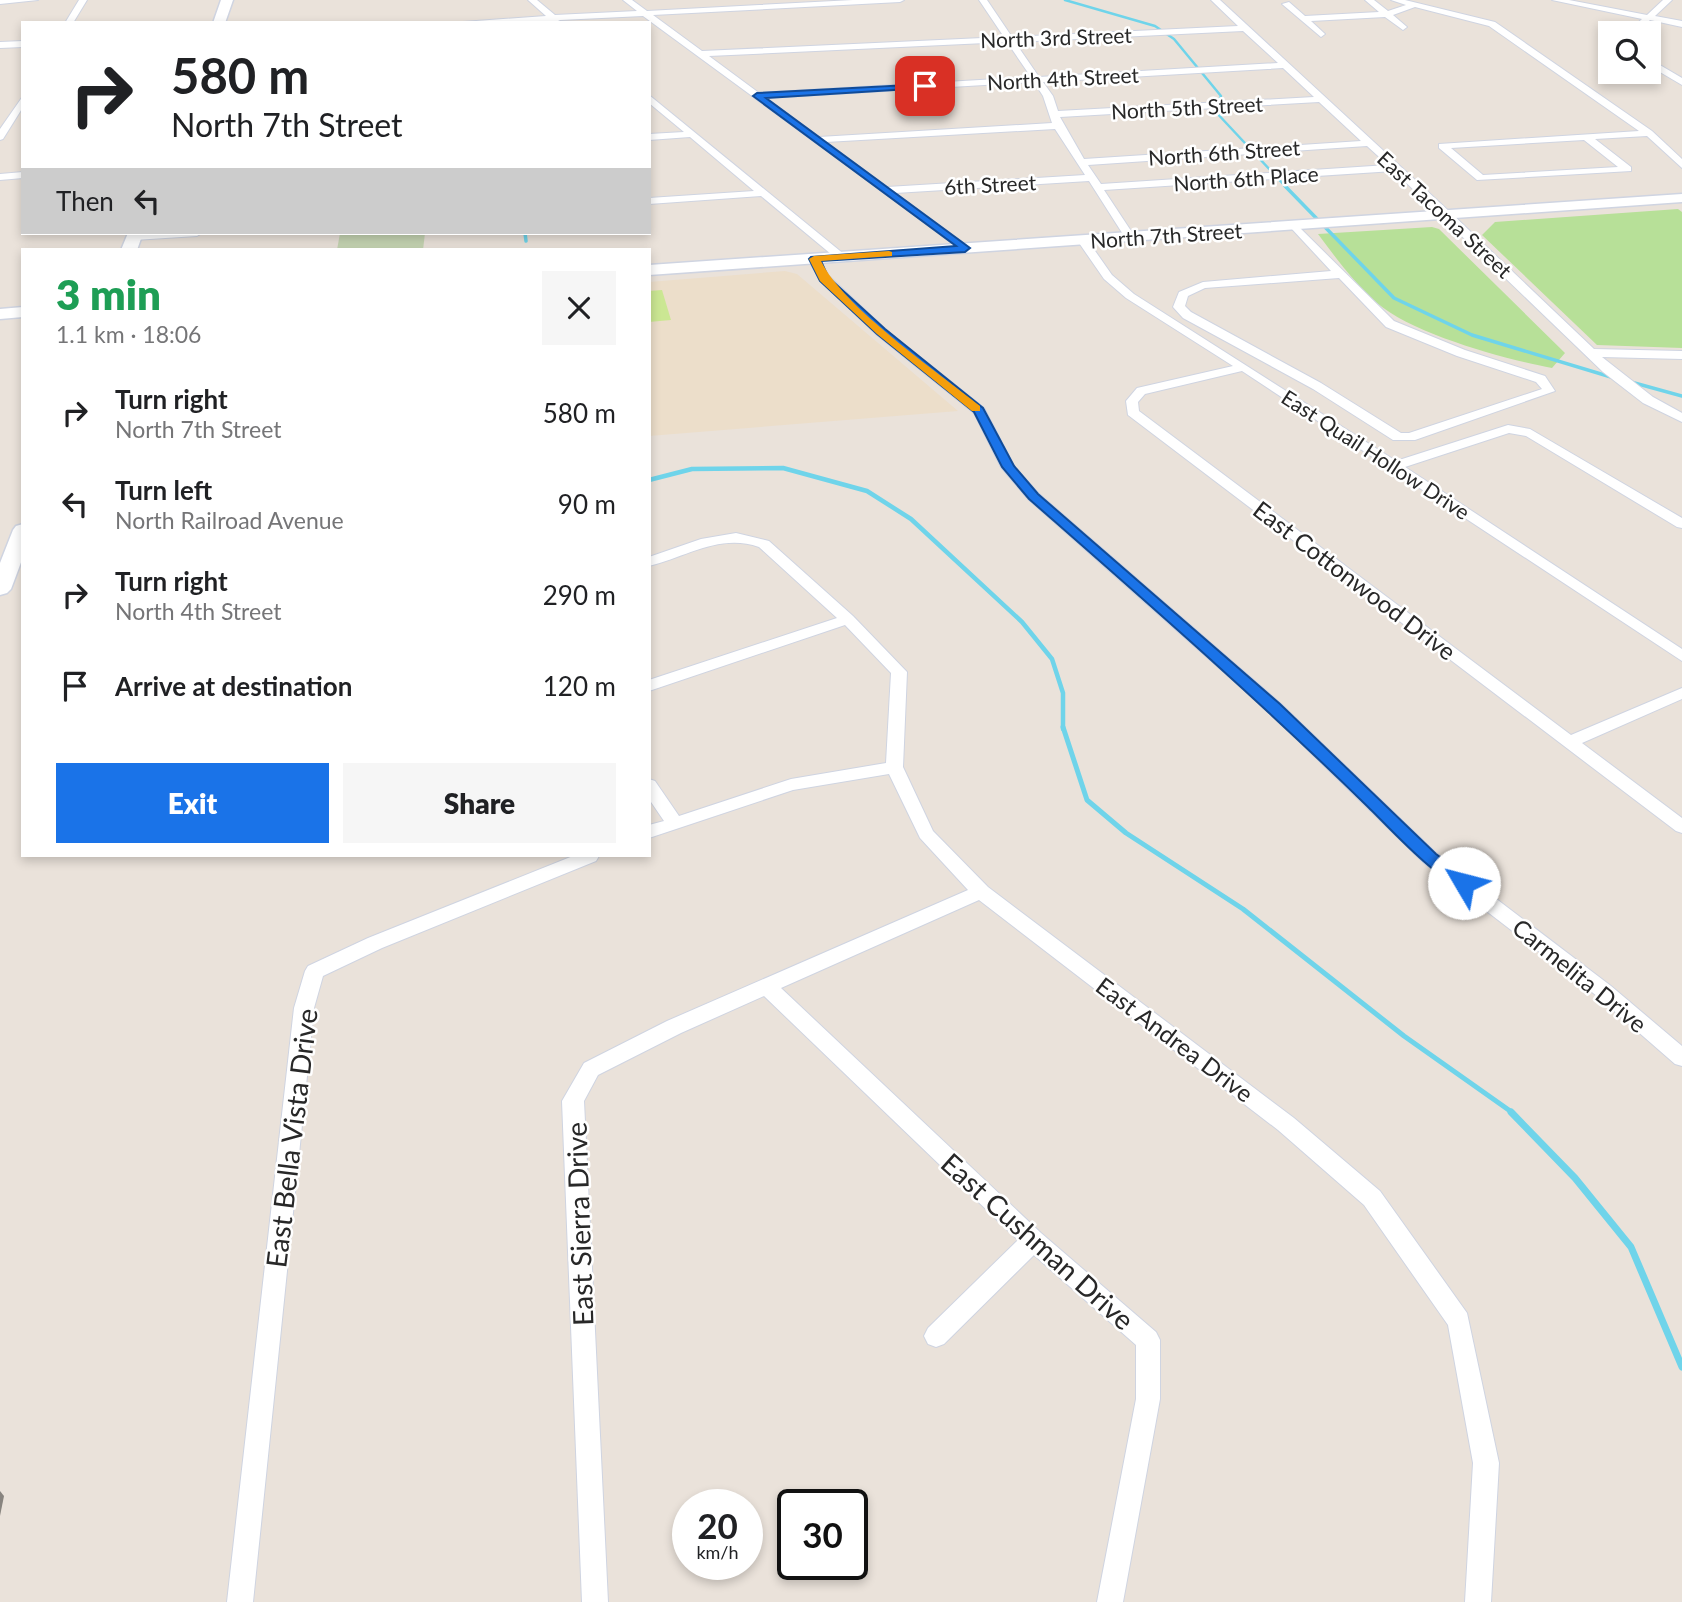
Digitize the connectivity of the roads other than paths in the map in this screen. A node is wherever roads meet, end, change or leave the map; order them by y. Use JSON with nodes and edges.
{"nodes":[{"id":1,"x":34,"y":0,"type":"edge"},
{"id":2,"x":83,"y":0,"type":"edge"},
{"id":3,"x":227,"y":0,"type":"edge"},
{"id":4,"x":532,"y":0,"type":"edge"},
{"id":5,"x":627,"y":0,"type":"edge"},
{"id":6,"x":900,"y":0,"type":"edge"},
{"id":7,"x":983,"y":0,"type":"edge"},
{"id":8,"x":1215,"y":0,"type":"edge"},
{"id":9,"x":1369,"y":0,"type":"edge"},
{"id":10,"x":1395,"y":0,"type":"edge"},
{"id":11,"x":1556,"y":0,"type":"edge"},
{"id":12,"x":1668,"y":0,"type":"edge"},
{"id":13,"x":0,"y":2,"type":"edge"},
{"id":14,"x":1286,"y":4,"type":"dead end"},
{"id":15,"x":1414,"y":5,"type":"junction"},
{"id":16,"x":644,"y":13,"type":"junction"},
{"id":17,"x":1432,"y":15,"type":"dead end"},
{"id":18,"x":1390,"y":16,"type":"junction"},
{"id":19,"x":1647,"y":18,"type":"junction"},
{"id":20,"x":1303,"y":19,"type":"junction"},
{"id":21,"x":556,"y":20,"type":"edge"},
{"id":22,"x":70,"y":21,"type":"edge"},
{"id":23,"x":220,"y":21,"type":"edge"},
{"id":24,"x":522,"y":21,"type":"edge"},
{"id":25,"x":1644,"y":21,"type":"edge"},
{"id":26,"x":1682,"y":23,"type":"edge"},
{"id":27,"x":1403,"y":27,"type":"dead end"},
{"id":28,"x":1245,"y":28,"type":"junction"},
{"id":29,"x":1321,"y":34,"type":"dead end"},
{"id":30,"x":1009,"y":38,"type":"junction"},
{"id":31,"x":21,"y":44,"type":"edge"},
{"id":32,"x":0,"y":45,"type":"edge"},
{"id":33,"x":700,"y":54,"type":"junction"},
{"id":34,"x":1284,"y":65,"type":"junction"},
{"id":35,"x":1661,"y":69,"type":"edge"},
{"id":36,"x":1036,"y":79,"type":"junction"},
{"id":37,"x":1682,"y":82,"type":"edge"},
{"id":38,"x":757,"y":96,"type":"junction"},
{"id":39,"x":651,"y":99,"type":"edge"},
{"id":40,"x":1320,"y":99,"type":"junction"},
{"id":41,"x":21,"y":102,"type":"edge"},
{"id":42,"x":1054,"y":114,"type":"junction"},
{"id":43,"x":1058,"y":125,"type":"junction"},
{"id":44,"x":1649,"y":133,"type":"junction"},
{"id":45,"x":693,"y":134,"type":"junction"},
{"id":46,"x":0,"y":137,"type":"edge"},
{"id":47,"x":651,"y":137,"type":"edge"},
{"id":48,"x":1587,"y":137,"type":"junction"},
{"id":49,"x":816,"y":140,"type":"junction"},
{"id":50,"x":1368,"y":143,"type":"junction"},
{"id":51,"x":1081,"y":162,"type":"junction"},
{"id":52,"x":1682,"y":165,"type":"edge"},
{"id":53,"x":1395,"y":168,"type":"junction"},
{"id":54,"x":21,"y":175,"type":"edge"},
{"id":55,"x":0,"y":177,"type":"edge"},
{"id":56,"x":1094,"y":182,"type":"junction"},
{"id":57,"x":888,"y":190,"type":"junction"},
{"id":58,"x":764,"y":193,"type":"junction"},
{"id":59,"x":1682,"y":198,"type":"edge"},
{"id":60,"x":651,"y":201,"type":"edge"},
{"id":61,"x":1448,"y":216,"type":"junction"},
{"id":62,"x":1295,"y":226,"type":"junction"},
{"id":63,"x":179,"y":235,"type":"edge"},
{"id":64,"x":1130,"y":237,"type":"junction"},
{"id":65,"x":133,"y":240,"type":"edge"},
{"id":66,"x":1082,"y":240,"type":"junction"},
{"id":67,"x":965,"y":248,"type":"junction"},
{"id":68,"x":841,"y":257,"type":"junction"},
{"id":69,"x":814,"y":259,"type":"junction"},
{"id":70,"x":651,"y":271,"type":"edge"},
{"id":71,"x":1342,"y":274,"type":"junction"},
{"id":72,"x":21,"y":312,"type":"edge"},
{"id":73,"x":0,"y":314,"type":"edge"},
{"id":74,"x":1203,"y":324,"type":"junction"},
{"id":75,"x":1181,"y":329,"type":"junction"},
{"id":76,"x":1590,"y":353,"type":"junction"},
{"id":77,"x":1682,"y":355,"type":"edge"},
{"id":78,"x":1244,"y":367,"type":"junction"},
{"id":79,"x":1682,"y":418,"type":"edge"},
{"id":80,"x":1394,"y":466,"type":"junction"},
{"id":81,"x":1682,"y":524,"type":"edge"},
{"id":82,"x":21,"y":537,"type":"edge"},
{"id":83,"x":651,"y":561,"type":"edge"},
{"id":84,"x":10,"y":577,"type":"edge"},
{"id":85,"x":848,"y":619,"type":"junction"},
{"id":86,"x":1682,"y":656,"type":"edge"},
{"id":87,"x":651,"y":685,"type":"edge"},
{"id":88,"x":1682,"y":693,"type":"edge"},
{"id":89,"x":1570,"y":742,"type":"junction"},
{"id":90,"x":894,"y":767,"type":"junction"},
{"id":91,"x":651,"y":788,"type":"edge"},
{"id":92,"x":674,"y":822,"type":"junction"},
{"id":93,"x":1682,"y":827,"type":"edge"},
{"id":94,"x":651,"y":831,"type":"edge"},
{"id":95,"x":588,"y":857,"type":"edge"},
{"id":96,"x":981,"y":892,"type":"junction"},
{"id":97,"x":767,"y":987,"type":"junction"},
{"id":98,"x":1682,"y":1058,"type":"edge"},
{"id":99,"x":1033,"y":1240,"type":"junction"},
{"id":100,"x":936,"y":1336,"type":"dead end"},
{"id":101,"x":240,"y":1602,"type":"edge"},
{"id":102,"x":595,"y":1602,"type":"edge"},
{"id":103,"x":1110,"y":1602,"type":"edge"},
{"id":104,"x":1478,"y":1602,"type":"edge"}],
"edges":[{"from":1,"to":13,"type":"street"},
{"from":2,"to":22,"type":"street"},
{"from":3,"to":23,"type":"main road"},
{"from":4,"to":21,"type":"street"},
{"from":5,"to":16,"type":"street"},
{"from":6,"to":16,"type":"street"},
{"from":7,"to":30,"type":"street"},
{"from":8,"to":28,"type":"street","name":"East Tacoma Street"},
{"from":9,"to":18,"type":"street"},
{"from":10,"to":15,"type":"street"},
{"from":11,"to":19,"type":"street"},
{"from":12,"to":19,"type":"street"},
{"from":14,"to":20,"type":"street"},
{"from":15,"to":18,"type":"street"},
{"from":15,"to":44,"type":"street"},
{"from":16,"to":21,"type":"street"},
{"from":16,"to":33,"type":"street"},
{"from":17,"to":18,"type":"street"},
{"from":18,"to":20,"type":"street"},
{"from":18,"to":27,"type":"street"},
{"from":19,"to":25,"type":"street"},
{"from":19,"to":26,"type":"street"},
{"from":20,"to":29,"type":"street"},
{"from":21,"to":24,"type":"street"},
{"from":28,"to":30,"type":"street","name":"North 3rd Street"},
{"from":28,"to":34,"type":"street","name":"East Tacoma Street"},
{"from":30,"to":33,"type":"street","name":"North 3rd Street"},
{"from":30,"to":36,"type":"street"},
{"from":31,"to":32,"type":"street"},
{"from":33,"to":38,"type":"street"},
{"from":34,"to":36,"type":"street","name":"North 4th Street"},
{"from":34,"to":40,"type":"street","name":"East Tacoma Street"},
{"from":35,"to":37,"type":"street"},
{"from":36,"to":38,"type":"street","name":"North 4th Street"},
{"from":36,"to":42,"type":"street"},
{"from":38,"to":49,"type":"street"},
{"from":39,"to":45,"type":"street"},
{"from":40,"to":42,"type":"street","name":"North 5th Street"},
{"from":40,"to":50,"type":"street","name":"East Tacoma Street"},
{"from":41,"to":46,"type":"street"},
{"from":42,"to":43,"type":"street"},
{"from":43,"to":49,"type":"street"},
{"from":43,"to":51,"type":"street"},
{"from":44,"to":48,"type":"street"},
{"from":44,"to":52,"type":"street"},
{"from":45,"to":47,"type":"street"},
{"from":45,"to":58,"type":"street"},
{"from":48,"to":48,"type":"street"},
{"from":49,"to":57,"type":"street"},
{"from":50,"to":51,"type":"street","name":"North 6th Street"},
{"from":50,"to":53,"type":"street","name":"East Tacoma Street"},
{"from":51,"to":56,"type":"street"},
{"from":53,"to":56,"type":"street","name":"North 6th Place"},
{"from":53,"to":61,"type":"street","name":"East Tacoma Street"},
{"from":54,"to":55,"type":"street"},
{"from":56,"to":57,"type":"street","name":"6th Street"},
{"from":56,"to":64,"type":"street"},
{"from":57,"to":67,"type":"street"},
{"from":58,"to":60,"type":"street"},
{"from":58,"to":68,"type":"street"},
{"from":59,"to":61,"type":"main road","name":"North 7th Street"},
{"from":61,"to":62,"type":"main road","name":"North 7th Street"},
{"from":61,"to":76,"type":"street","name":"East Tacoma Street"},
{"from":62,"to":64,"type":"main road","name":"North 7th Street"},
{"from":62,"to":71,"type":"street"},
{"from":63,"to":65,"type":"street"},
{"from":64,"to":66,"type":"main road","name":"North 7th Street"},
{"from":66,"to":67,"type":"main road","name":"North 7th Street"},
{"from":66,"to":75,"type":"street","name":"East Quail Hollow Drive"},
{"from":67,"to":68,"type":"main road","name":"North 7th Street"},
{"from":68,"to":69,"type":"main road","name":"North 7th Street"},
{"from":69,"to":70,"type":"main road","name":"North 7th Street"},
{"from":69,"to":98,"type":"street","name":"Carmelita Drive"},
{"from":71,"to":74,"type":"street"},
{"from":71,"to":74,"type":"street"},
{"from":72,"to":73,"type":"main road"},
{"from":74,"to":75,"type":"street"},
{"from":75,"to":78,"type":"street","name":"East Quail Hollow Drive"},
{"from":76,"to":77,"type":"street"},
{"from":76,"to":79,"type":"street","name":"East Tacoma Street"},
{"from":78,"to":80,"type":"street","name":"East Quail Hollow Drive"},
{"from":78,"to":89,"type":"street","name":"East Cottonwood Drive"},
{"from":80,"to":81,"type":"street"},
{"from":80,"to":86,"type":"street","name":"East Quail Hollow Drive"},
{"from":82,"to":84,"type":"main road"},
{"from":83,"to":85,"type":"street","name":"East Andrea Drive"},
{"from":85,"to":87,"type":"street"},
{"from":85,"to":90,"type":"street","name":"East Andrea Drive"},
{"from":88,"to":89,"type":"street"},
{"from":89,"to":93,"type":"street","name":"East Cottonwood Drive"},
{"from":90,"to":92,"type":"street"},
{"from":90,"to":96,"type":"street","name":"East Andrea Drive"},
{"from":91,"to":92,"type":"street"},
{"from":92,"to":94,"type":"street"},
{"from":95,"to":101,"type":"street","name":"East Bella Vista Drive"},
{"from":96,"to":97,"type":"street","name":"East Sierra Drive"},
{"from":96,"to":104,"type":"street","name":"East Andrea Drive"},
{"from":97,"to":99,"type":"street","name":"East Cushman Drive"},
{"from":97,"to":102,"type":"street","name":"East Sierra Drive"},
{"from":99,"to":100,"type":"street"},
{"from":99,"to":103,"type":"street","name":"East Cushman Drive"}]}
